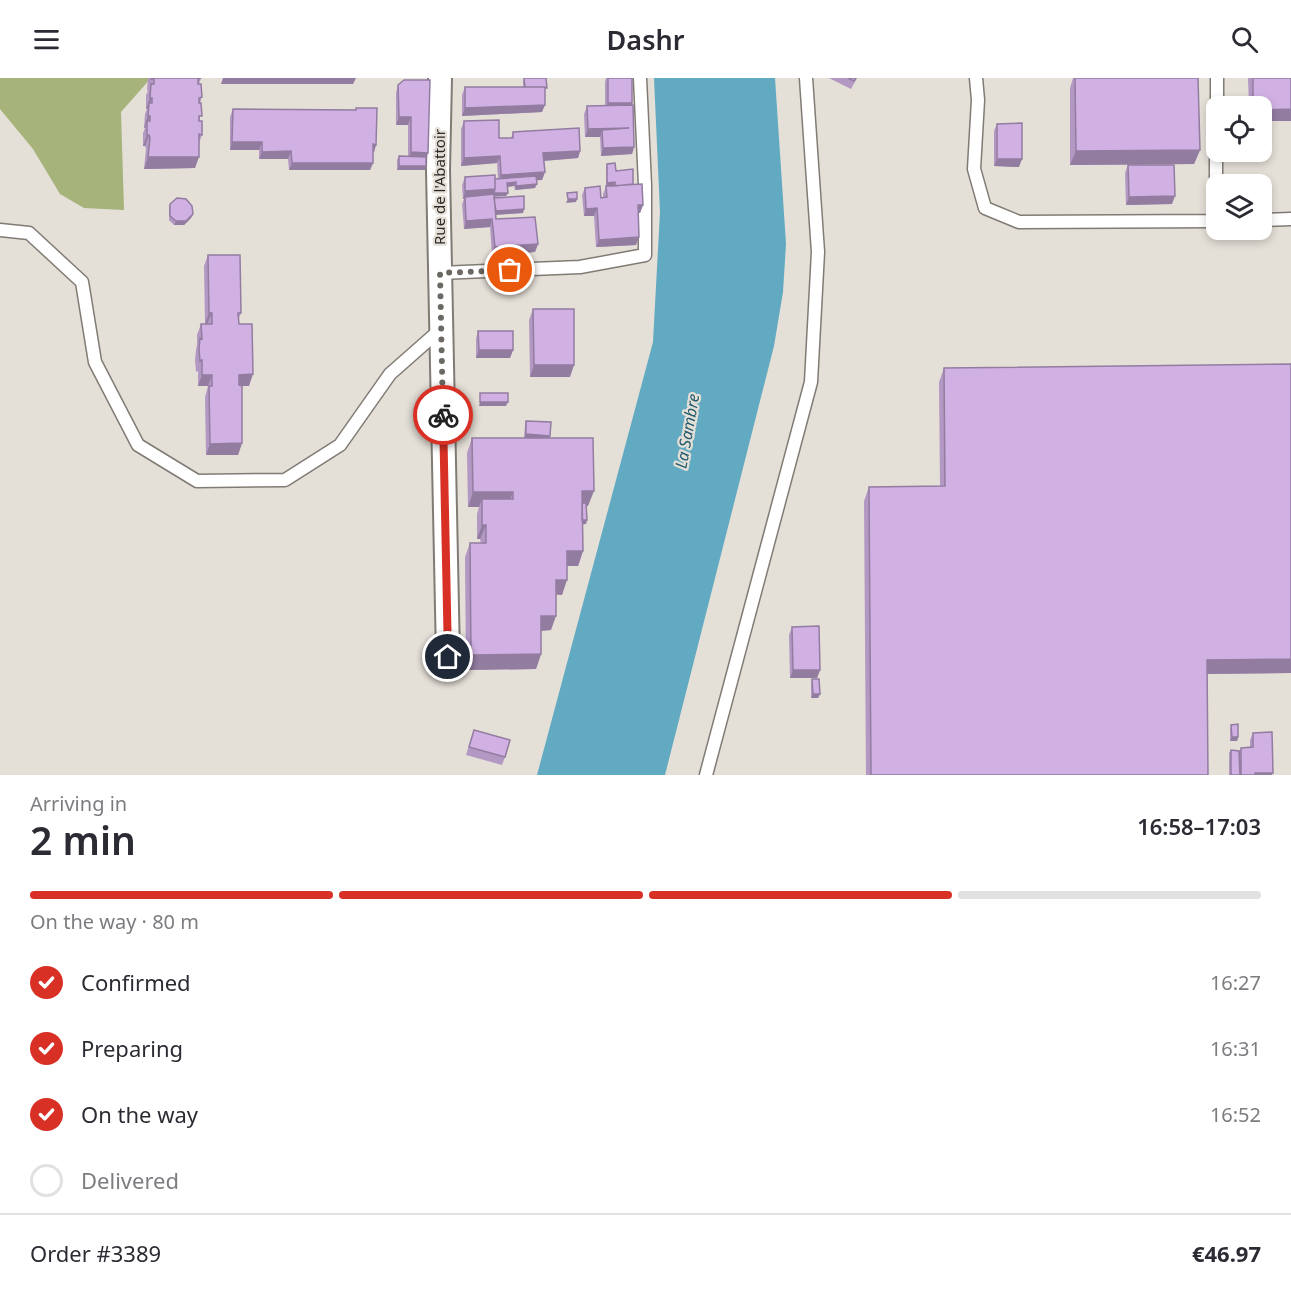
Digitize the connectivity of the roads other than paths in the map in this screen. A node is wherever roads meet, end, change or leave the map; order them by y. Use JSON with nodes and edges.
{"nodes":[{"id":1,"x":440,"y":78,"type":"edge"},
{"id":2,"x":640,"y":78,"type":"edge"},
{"id":3,"x":806,"y":78,"type":"edge"},
{"id":4,"x":976,"y":78,"type":"edge"},
{"id":5,"x":1217,"y":78,"type":"edge"},
{"id":6,"x":1217,"y":96,"type":"edge"},
{"id":7,"x":1291,"y":219,"type":"edge"},
{"id":8,"x":1272,"y":220,"type":"edge"},
{"id":9,"x":1206,"y":221,"type":"edge"},
{"id":10,"x":0,"y":230,"type":"edge"},
{"id":11,"x":440,"y":273,"type":"junction"},
{"id":12,"x":441,"y":329,"type":"junction"},
{"id":13,"x":448,"y":657,"type":"dead end"},
{"id":14,"x":706,"y":775,"type":"edge"}],
"edges":[{"from":1,"to":11,"type":"street","name":"Rue de l'Abattoir"},
{"from":2,"to":11,"type":"lane"},
{"from":3,"to":14,"type":"lane"},
{"from":4,"to":9,"type":"lane"},
{"from":5,"to":6,"type":"lane"},
{"from":7,"to":8,"type":"lane"},
{"from":10,"to":12,"type":"lane"},
{"from":11,"to":12,"type":"street","name":"Rue de l'Abattoir"},
{"from":12,"to":13,"type":"street","name":"Rue de l'Abattoir"}]}
